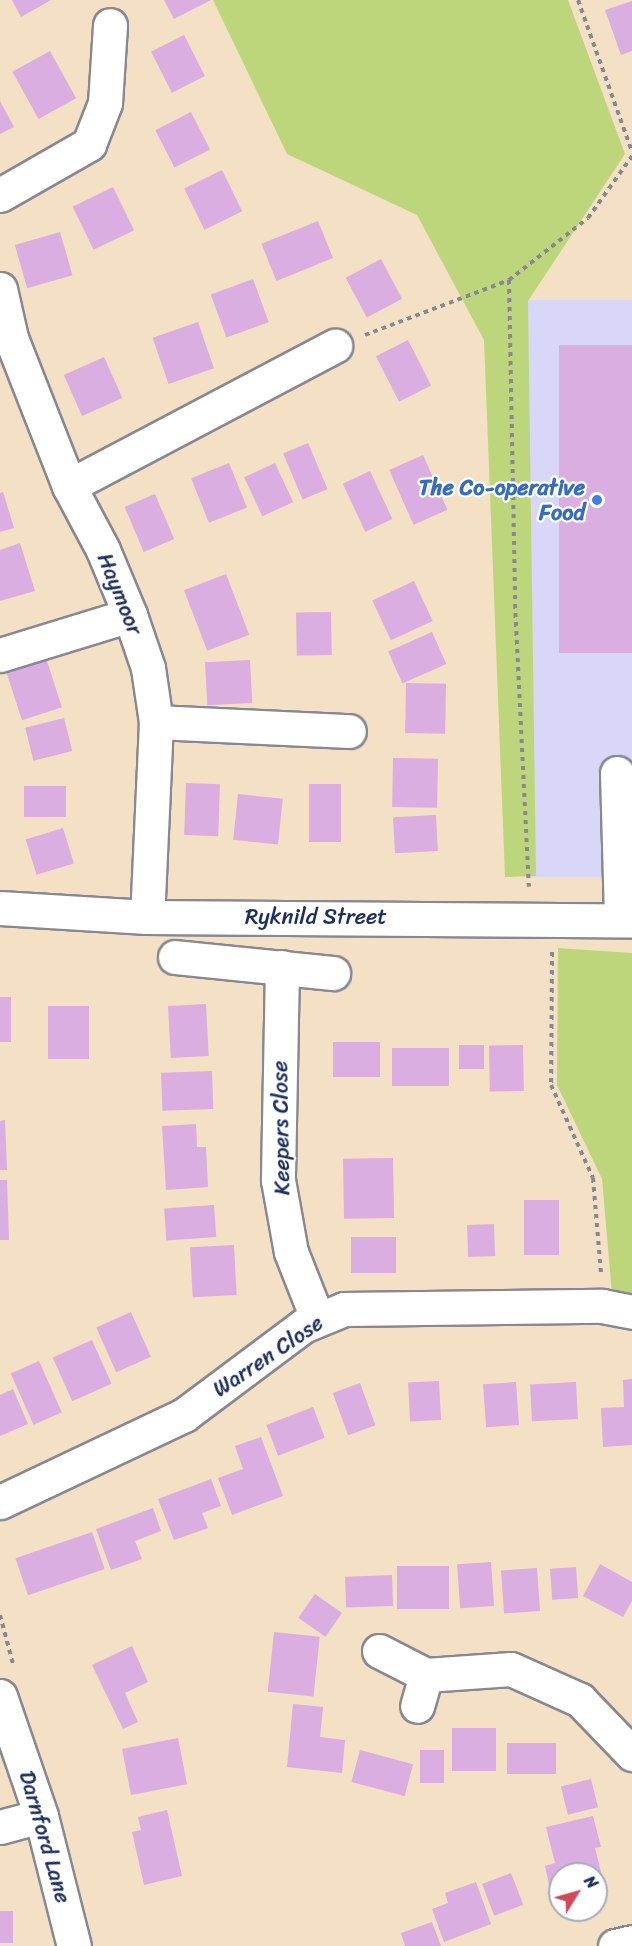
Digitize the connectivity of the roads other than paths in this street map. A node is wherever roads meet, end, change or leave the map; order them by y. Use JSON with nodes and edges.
{"nodes":[{"id":1,"x":110,"y":25,"type":"dead end"},
{"id":2,"x":0,"y":195,"type":"edge"},
{"id":3,"x":0,"y":289,"type":"edge"},
{"id":4,"x":335,"y":346,"type":"road end"},
{"id":5,"x":69,"y":486,"type":"junction"},
{"id":6,"x":130,"y":615,"type":"junction"},
{"id":7,"x":0,"y":655,"type":"edge"},
{"id":8,"x":156,"y":722,"type":"junction"},
{"id":9,"x":349,"y":730,"type":"dead end"},
{"id":10,"x":617,"y":773,"type":"dead end"},
{"id":11,"x":0,"y":908,"type":"edge"},
{"id":12,"x":147,"y":917,"type":"junction"},
{"id":13,"x":626,"y":920,"type":"edge"},
{"id":14,"x":175,"y":957,"type":"dead end"},
{"id":15,"x":282,"y":967,"type":"junction"},
{"id":16,"x":333,"y":973,"type":"dead end"},
{"id":17,"x":617,"y":1309,"type":"edge"},
{"id":18,"x":317,"y":1318,"type":"junction"},
{"id":19,"x":0,"y":1502,"type":"edge"},
{"id":20,"x":379,"y":1651,"type":"dead end"},
{"id":21,"x":0,"y":1696,"type":"edge"},
{"id":22,"x":632,"y":1754,"type":"edge"},
{"id":23,"x":41,"y":1816,"type":"junction"},
{"id":24,"x":0,"y":1827,"type":"edge"},
{"id":25,"x":632,"y":1942,"type":"edge"},
{"id":26,"x":74,"y":1946,"type":"edge"},
{"id":27,"x":615,"y":1946,"type":"edge"}],
"edges":[{"from":1,"to":2,"type":"street"},
{"from":3,"to":5,"type":"street","name":"Haymoor"},
{"from":4,"to":5,"type":"street"},
{"from":5,"to":6,"type":"street","name":"Haymoor"},
{"from":6,"to":7,"type":"street"},
{"from":6,"to":8,"type":"street","name":"Haymoor"},
{"from":8,"to":9,"type":"street"},
{"from":8,"to":12,"type":"street","name":"Haymoor"},
{"from":10,"to":13,"type":"street"},
{"from":11,"to":12,"type":"street","name":"Ryknild Street"},
{"from":12,"to":13,"type":"street","name":"Ryknild Street"},
{"from":14,"to":15,"type":"street"},
{"from":15,"to":16,"type":"street"},
{"from":15,"to":18,"type":"street","name":"Keepers Close"},
{"from":17,"to":18,"type":"street","name":"Warren Close"},
{"from":18,"to":19,"type":"street","name":"Warren Close"},
{"from":20,"to":22,"type":"street"},
{"from":21,"to":23,"type":"street","name":"Darnford Lane"},
{"from":23,"to":24,"type":"street"},
{"from":23,"to":26,"type":"street","name":"Darnford Lane"},
{"from":25,"to":27,"type":"street"}]}
